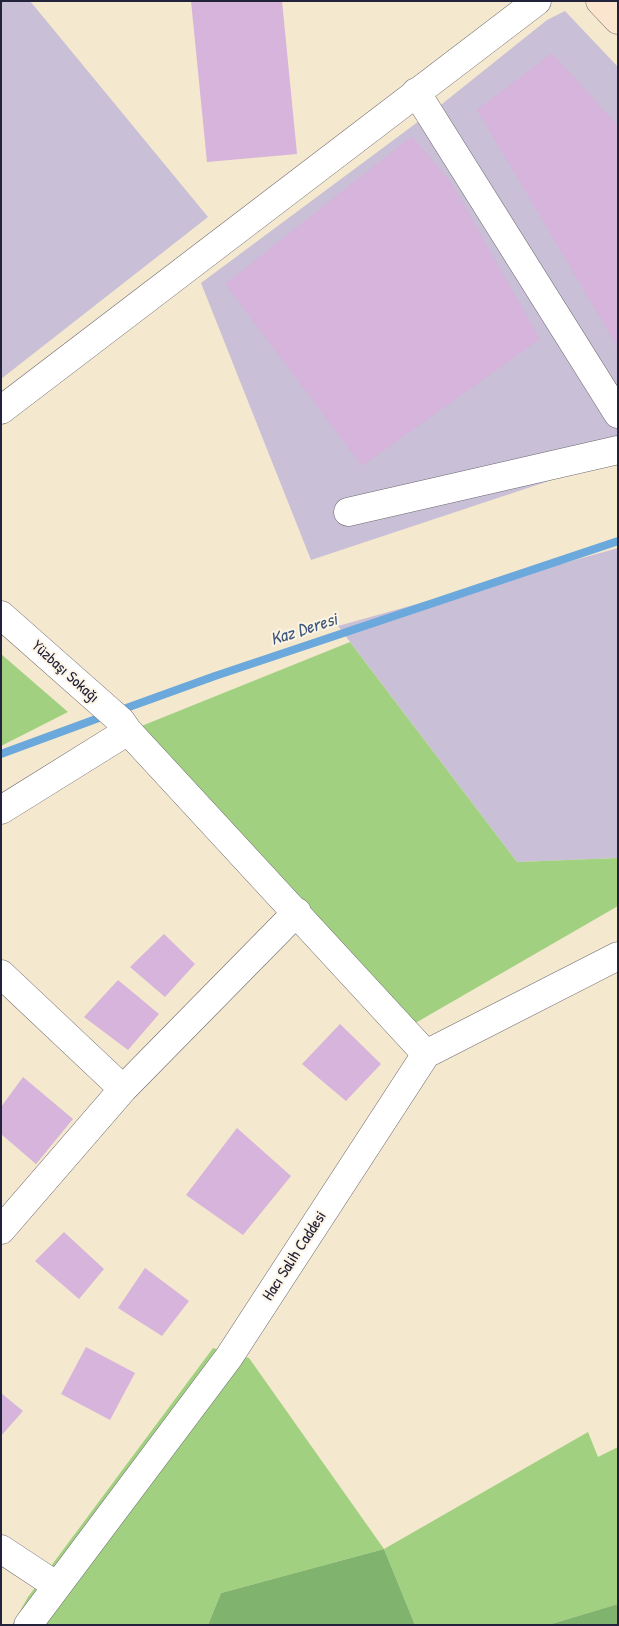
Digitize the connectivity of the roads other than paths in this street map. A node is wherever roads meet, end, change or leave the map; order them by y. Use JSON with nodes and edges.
{"nodes":[{"id":1,"x":537,"y":1,"type":"edge"},
{"id":2,"x":600,"y":1,"type":"edge"},
{"id":3,"x":618,"y":20,"type":"edge"},
{"id":4,"x":416,"y":92,"type":"junction"},
{"id":5,"x":1,"y":410,"type":"edge"},
{"id":6,"x":618,"y":414,"type":"edge"},
{"id":7,"x":618,"y":450,"type":"edge"},
{"id":8,"x":348,"y":512,"type":"dead end"},
{"id":9,"x":1,"y":615,"type":"edge"},
{"id":10,"x":125,"y":726,"type":"junction"},
{"id":11,"x":1,"y":810,"type":"edge"},
{"id":12,"x":297,"y":912,"type":"junction"},
{"id":13,"x":618,"y":956,"type":"edge"},
{"id":14,"x":1,"y":974,"type":"edge"},
{"id":15,"x":426,"y":1054,"type":"junction"},
{"id":16,"x":123,"y":1089,"type":"junction"},
{"id":17,"x":1,"y":1230,"type":"edge"},
{"id":18,"x":1,"y":1549,"type":"edge"},
{"id":19,"x":56,"y":1586,"type":"junction"},
{"id":20,"x":28,"y":1625,"type":"edge"}],
"edges":[{"from":1,"to":4,"type":"street"},
{"from":2,"to":3,"type":"main road"},
{"from":4,"to":5,"type":"street"},
{"from":4,"to":6,"type":"street"},
{"from":7,"to":8,"type":"street"},
{"from":9,"to":10,"type":"street","name":"Yüzbaşı Sokağı"},
{"from":10,"to":11,"type":"street"},
{"from":10,"to":12,"type":"street","name":"Yüzbaşı Sokağı"},
{"from":12,"to":15,"type":"street","name":"Yüzbaşı Sokağı"},
{"from":12,"to":16,"type":"street"},
{"from":13,"to":15,"type":"street","name":"Hacı Salih Caddesi"},
{"from":14,"to":16,"type":"street"},
{"from":15,"to":19,"type":"street","name":"Hacı Salih Caddesi"},
{"from":16,"to":17,"type":"street"},
{"from":18,"to":19,"type":"street"},
{"from":19,"to":20,"type":"street","name":"Hacı Salih Caddesi"}]}
